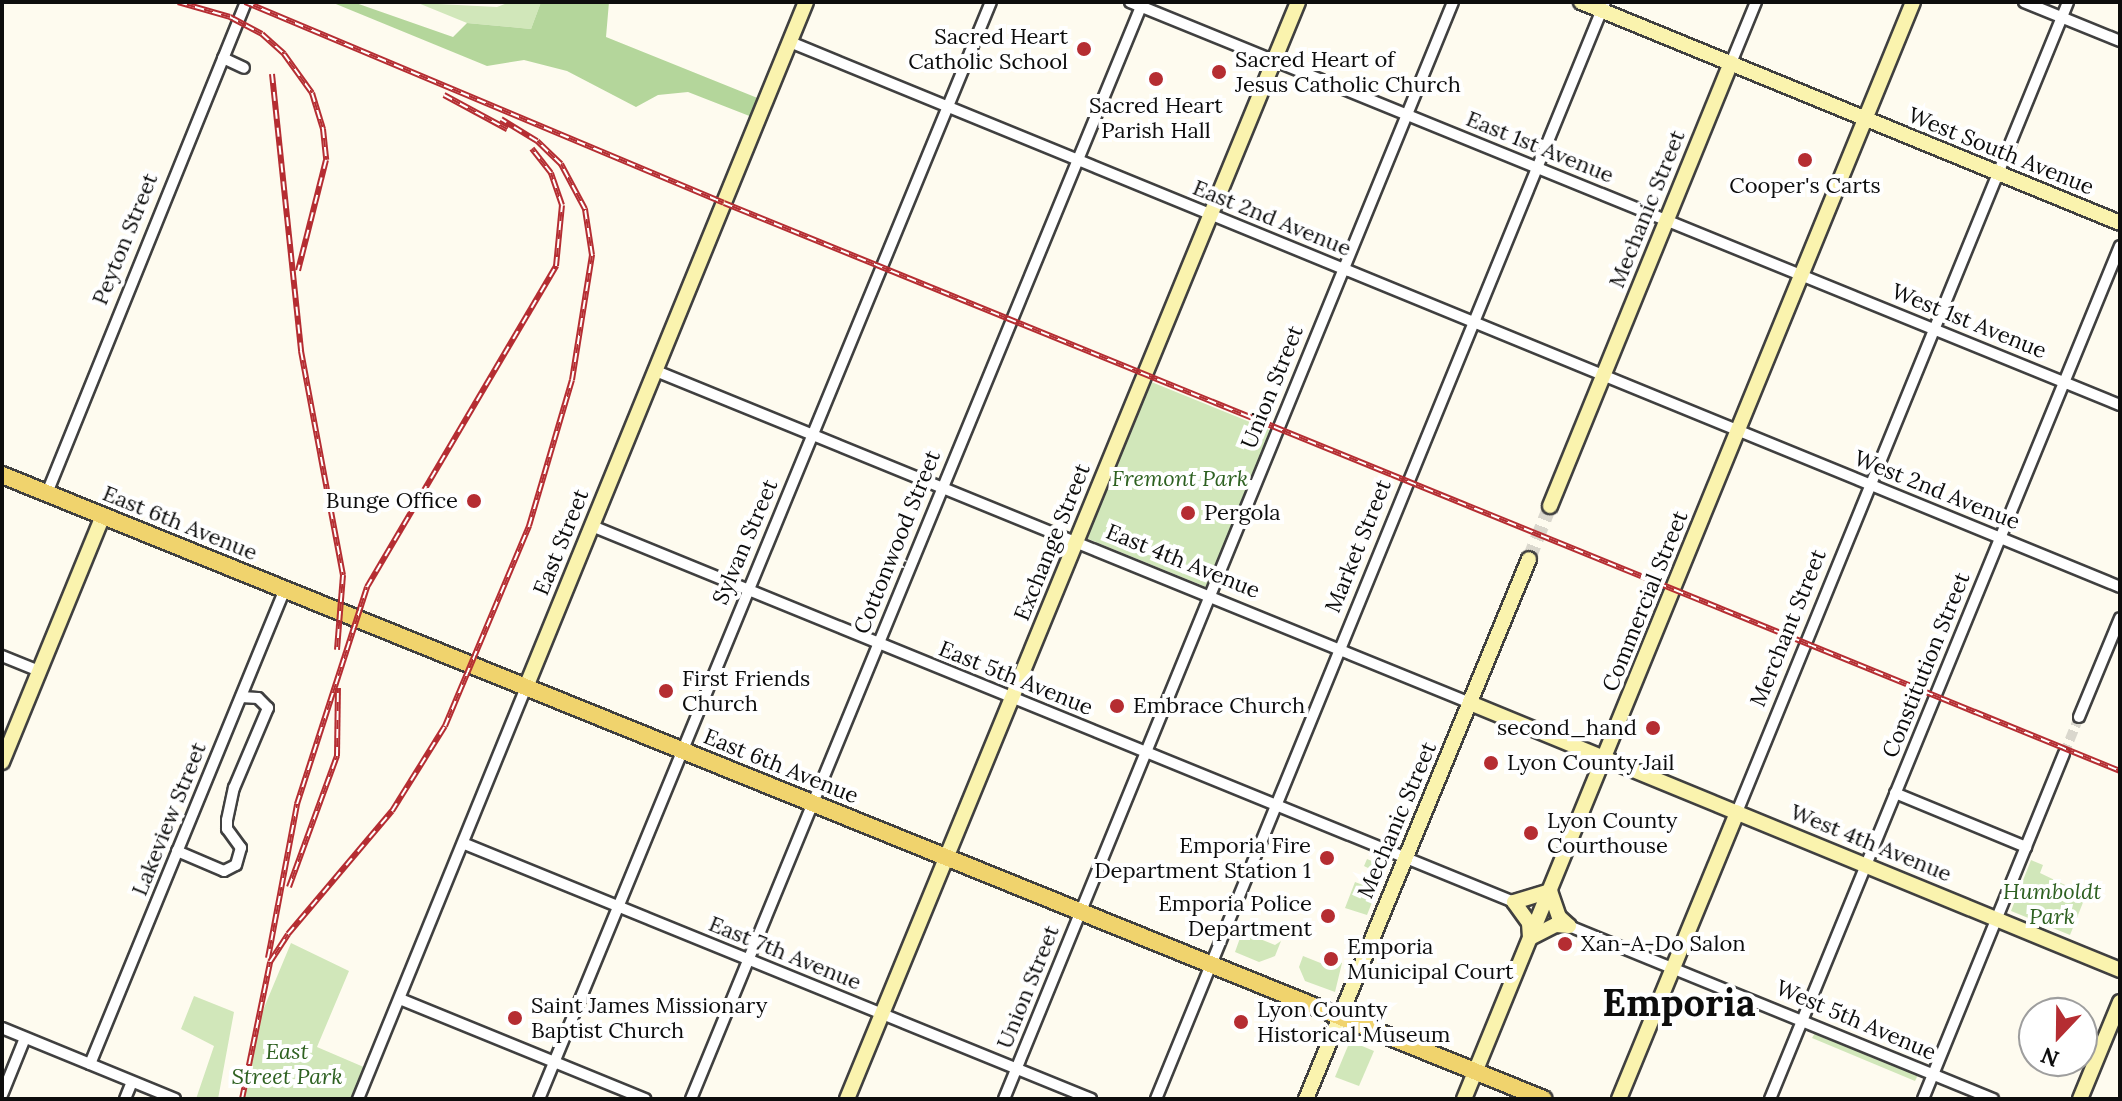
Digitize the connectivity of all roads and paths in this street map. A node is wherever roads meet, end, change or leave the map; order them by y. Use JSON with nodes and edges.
{"nodes":[{"id":1,"x":246,"y":2,"type":"edge"},
{"id":2,"x":806,"y":2,"type":"edge"},
{"id":3,"x":991,"y":2,"type":"edge"},
{"id":4,"x":1130,"y":2,"type":"edge"},
{"id":5,"x":1298,"y":2,"type":"edge"},
{"id":6,"x":1453,"y":2,"type":"edge"},
{"id":7,"x":1581,"y":2,"type":"edge"},
{"id":8,"x":1756,"y":2,"type":"edge"},
{"id":9,"x":1913,"y":2,"type":"edge"},
{"id":10,"x":2024,"y":2,"type":"edge"},
{"id":11,"x":2068,"y":2,"type":"edge"},
{"id":12,"x":1142,"y":4,"type":"edge"},
{"id":13,"x":1603,"y":6,"type":"edge"},
{"id":14,"x":2062,"y":17,"type":"junction"},
{"id":15,"x":2120,"y":41,"type":"edge"},
{"id":16,"x":790,"y":42,"type":"junction"},
{"id":17,"x":223,"y":58,"type":"junction"},
{"id":18,"x":1274,"y":60,"type":"junction"},
{"id":19,"x":1731,"y":63,"type":"junction"},
{"id":20,"x":244,"y":68,"type":"dead end"},
{"id":21,"x":948,"y":108,"type":"junction"},
{"id":22,"x":1406,"y":114,"type":"junction"},
{"id":23,"x":1866,"y":119,"type":"junction"},
{"id":24,"x":1078,"y":160,"type":"junction"},
{"id":25,"x":1537,"y":167,"type":"junction"},
{"id":26,"x":1998,"y":173,"type":"junction"},
{"id":27,"x":1211,"y":215,"type":"junction"},
{"id":28,"x":1666,"y":220,"type":"junction"},
{"id":29,"x":2120,"y":223,"type":"edge"},
{"id":30,"x":2120,"y":246,"type":"edge"},
{"id":31,"x":1343,"y":268,"type":"junction"},
{"id":32,"x":1802,"y":275,"type":"junction"},
{"id":33,"x":1473,"y":322,"type":"junction"},
{"id":34,"x":1934,"y":329,"type":"junction"},
{"id":35,"x":656,"y":371,"type":"junction"},
{"id":36,"x":1603,"y":375,"type":"junction"},
{"id":37,"x":2064,"y":382,"type":"junction"},
{"id":38,"x":2120,"y":405,"type":"edge"},
{"id":39,"x":1739,"y":430,"type":"junction"},
{"id":40,"x":812,"y":435,"type":"junction"},
{"id":41,"x":2,"y":475,"type":"edge"},
{"id":42,"x":1870,"y":484,"type":"junction"},
{"id":43,"x":941,"y":488,"type":"junction"},
{"id":44,"x":47,"y":493,"type":"junction"},
{"id":45,"x":1550,"y":506,"type":"tunnel mouth"},
{"id":46,"x":103,"y":516,"type":"junction"},
{"id":47,"x":592,"y":526,"type":"junction"},
{"id":48,"x":2000,"y":537,"type":"junction"},
{"id":49,"x":1076,"y":542,"type":"junction"},
{"id":50,"x":1529,"y":559,"type":"tunnel mouth"},
{"id":51,"x":2120,"y":587,"type":"edge"},
{"id":52,"x":285,"y":589,"type":"junction"},
{"id":53,"x":747,"y":589,"type":"junction"},
{"id":54,"x":1209,"y":595,"type":"junction"},
{"id":55,"x":2120,"y":618,"type":"edge"},
{"id":56,"x":878,"y":643,"type":"junction"},
{"id":57,"x":1338,"y":648,"type":"junction"},
{"id":58,"x":2,"y":656,"type":"edge"},
{"id":59,"x":39,"y":671,"type":"junction"},
{"id":60,"x":526,"y":687,"type":"junction"},
{"id":61,"x":241,"y":697,"type":"junction"},
{"id":62,"x":1012,"y":698,"type":"junction"},
{"id":63,"x":1470,"y":703,"type":"junction"},
{"id":64,"x":2079,"y":717,"type":"tunnel mouth"},
{"id":65,"x":680,"y":749,"type":"junction"},
{"id":66,"x":1145,"y":752,"type":"junction"},
{"id":67,"x":2064,"y":754,"type":"tunnel mouth"},
{"id":68,"x":1604,"y":757,"type":"junction"},
{"id":69,"x":2,"y":762,"type":"edge"},
{"id":70,"x":1895,"y":793,"type":"junction"},
{"id":71,"x":812,"y":803,"type":"junction"},
{"id":72,"x":1276,"y":805,"type":"junction"},
{"id":73,"x":1737,"y":812,"type":"junction"},
{"id":74,"x":465,"y":844,"type":"junction"},
{"id":75,"x":2026,"y":847,"type":"junction"},
{"id":76,"x":177,"y":851,"type":"junction"},
{"id":77,"x":945,"y":857,"type":"junction"},
{"id":78,"x":1405,"y":858,"type":"junction"},
{"id":79,"x":1866,"y":865,"type":"junction"},
{"id":80,"x":1550,"y":891,"type":"junction"},
{"id":81,"x":1514,"y":902,"type":"junction"},
{"id":82,"x":618,"y":906,"type":"junction"},
{"id":83,"x":1080,"y":911,"type":"junction"},
{"id":84,"x":1997,"y":919,"type":"junction"},
{"id":85,"x":1569,"y":926,"type":"junction"},
{"id":86,"x":1530,"y":938,"type":"junction"},
{"id":87,"x":747,"y":960,"type":"junction"},
{"id":88,"x":1211,"y":964,"type":"junction"},
{"id":89,"x":1673,"y":967,"type":"junction"},
{"id":90,"x":2120,"y":970,"type":"edge"},
{"id":91,"x":400,"y":999,"type":"junction"},
{"id":92,"x":2120,"y":1002,"type":"edge"},
{"id":93,"x":881,"y":1013,"type":"junction"},
{"id":94,"x":1340,"y":1017,"type":"junction"},
{"id":95,"x":1802,"y":1020,"type":"junction"},
{"id":96,"x":2,"y":1028,"type":"edge"},
{"id":97,"x":25,"y":1038,"type":"junction"},
{"id":98,"x":554,"y":1062,"type":"junction"},
{"id":99,"x":90,"y":1064,"type":"junction"},
{"id":100,"x":1016,"y":1069,"type":"junction"},
{"id":101,"x":1475,"y":1072,"type":"junction"},
{"id":102,"x":1934,"y":1074,"type":"junction"},
{"id":103,"x":132,"y":1082,"type":"junction"},
{"id":104,"x":2,"y":1095,"type":"edge"},
{"id":105,"x":125,"y":1099,"type":"edge"},
{"id":106,"x":175,"y":1099,"type":"edge"},
{"id":107,"x":358,"y":1099,"type":"edge"},
{"id":108,"x":539,"y":1099,"type":"edge"},
{"id":109,"x":645,"y":1099,"type":"edge"},
{"id":110,"x":691,"y":1099,"type":"edge"},
{"id":111,"x":847,"y":1099,"type":"edge"},
{"id":112,"x":1004,"y":1099,"type":"edge"},
{"id":113,"x":1091,"y":1099,"type":"edge"},
{"id":114,"x":1156,"y":1099,"type":"edge"},
{"id":115,"x":1306,"y":1099,"type":"edge"},
{"id":116,"x":1464,"y":1099,"type":"edge"},
{"id":117,"x":1543,"y":1099,"type":"edge"},
{"id":118,"x":1619,"y":1099,"type":"edge"},
{"id":119,"x":1770,"y":1099,"type":"edge"},
{"id":120,"x":1923,"y":1099,"type":"edge"},
{"id":121,"x":1993,"y":1099,"type":"edge"},
{"id":122,"x":2080,"y":1099,"type":"edge"}],
"edges":[{"from":1,"to":17,"type":"street","name":"Peyton Street"},
{"from":2,"to":16,"type":"street","name":"East Street"},
{"from":3,"to":21,"type":"street","name":"Sylvan Street"},
{"from":4,"to":12,"type":"street","name":"East 1st Avenue"},
{"from":5,"to":18,"type":"street","name":"Exchange Street"},
{"from":6,"to":22,"type":"street","name":"Union Street"},
{"from":7,"to":13,"type":"street","name":"West South Avenue"},
{"from":8,"to":19,"type":"street"},
{"from":9,"to":23,"type":"street","name":"Commercial Street"},
{"from":10,"to":14,"type":"street"},
{"from":11,"to":14,"type":"street","name":"Merchant Street"},
{"from":12,"to":18,"type":"street","name":"East 1st Avenue"},
{"from":12,"to":24,"type":"street","name":"Cottonwood Street"},
{"from":13,"to":19,"type":"street","name":"West South Avenue"},
{"from":13,"to":25,"type":"street","name":"Market Street"},
{"from":14,"to":15,"type":"street"},
{"from":14,"to":26,"type":"street","name":"Merchant Street"},
{"from":16,"to":21,"type":"street","name":"East 2nd Avenue"},
{"from":16,"to":35,"type":"street","name":"East Street"},
{"from":17,"to":20,"type":"street"},
{"from":17,"to":44,"type":"street","name":"Peyton Street"},
{"from":18,"to":22,"type":"street","name":"East 1st Avenue"},
{"from":18,"to":27,"type":"street","name":"Exchange Street"},
{"from":19,"to":23,"type":"street","name":"West South Avenue"},
{"from":19,"to":28,"type":"street","name":"Mechanic Street"},
{"from":21,"to":24,"type":"street","name":"East 2nd Avenue"},
{"from":21,"to":40,"type":"street","name":"Sylvan Street"},
{"from":22,"to":25,"type":"street","name":"East 1st Avenue"},
{"from":22,"to":31,"type":"street","name":"Union Street"},
{"from":23,"to":26,"type":"street","name":"West South Avenue"},
{"from":23,"to":32,"type":"street","name":"Commercial Street"},
{"from":24,"to":27,"type":"street","name":"East 2nd Avenue"},
{"from":24,"to":43,"type":"street","name":"Cottonwood Street"},
{"from":25,"to":28,"type":"street","name":"East 1st Avenue"},
{"from":25,"to":33,"type":"street","name":"Market Street"},
{"from":26,"to":29,"type":"street","name":"West South Avenue"},
{"from":26,"to":34,"type":"street","name":"Merchant Street"},
{"from":27,"to":31,"type":"street","name":"East 2nd Avenue"},
{"from":27,"to":49,"type":"street","name":"Exchange Street"},
{"from":28,"to":32,"type":"street","name":"East 1st Avenue"},
{"from":28,"to":36,"type":"street","name":"Mechanic Street"},
{"from":30,"to":37,"type":"street","name":"Constitution Street"},
{"from":31,"to":33,"type":"street","name":"East 2nd Avenue"},
{"from":31,"to":54,"type":"street","name":"Union Street"},
{"from":32,"to":34,"type":"street","name":"West 1st Avenue"},
{"from":32,"to":39,"type":"street","name":"Commercial Street"},
{"from":33,"to":36,"type":"street","name":"East 2nd Avenue"},
{"from":33,"to":57,"type":"street","name":"Market Street"},
{"from":34,"to":37,"type":"street","name":"West 1st Avenue"},
{"from":34,"to":42,"type":"street","name":"Merchant Street"},
{"from":35,"to":40,"type":"street","name":"East 4th Avenue"},
{"from":35,"to":47,"type":"street","name":"East Street"},
{"from":36,"to":39,"type":"street","name":"East 2nd Avenue"},
{"from":36,"to":45,"type":"street","name":"Mechanic Street"},
{"from":37,"to":38,"type":"street","name":"West 1st Avenue"},
{"from":37,"to":48,"type":"street","name":"Constitution Street"},
{"from":39,"to":42,"type":"street","name":"West 2nd Avenue"},
{"from":39,"to":68,"type":"street","name":"Commercial Street"},
{"from":40,"to":43,"type":"street","name":"East 4th Avenue"},
{"from":40,"to":53,"type":"street","name":"Sylvan Street"},
{"from":41,"to":44,"type":"main road","name":"East 6th Avenue"},
{"from":42,"to":48,"type":"street","name":"West 2nd Avenue"},
{"from":42,"to":73,"type":"street","name":"Merchant Street"},
{"from":43,"to":49,"type":"street","name":"East 4th Avenue"},
{"from":43,"to":56,"type":"street","name":"Cottonwood Street"},
{"from":44,"to":46,"type":"main road","name":"East 6th Avenue"},
{"from":46,"to":52,"type":"main road","name":"East 6th Avenue"},
{"from":46,"to":59,"type":"street"},
{"from":47,"to":53,"type":"street","name":"East 5th Avenue"},
{"from":47,"to":60,"type":"street","name":"East Street"},
{"from":48,"to":51,"type":"street","name":"West 2nd Avenue"},
{"from":48,"to":70,"type":"street","name":"Constitution Street"},
{"from":49,"to":54,"type":"street","name":"East 4th Avenue"},
{"from":49,"to":62,"type":"street","name":"Exchange Street"},
{"from":50,"to":63,"type":"street","name":"Mechanic Street"},
{"from":52,"to":60,"type":"main road","name":"East 6th Avenue"},
{"from":52,"to":61,"type":"street","name":"Lakeview Street"},
{"from":53,"to":56,"type":"street","name":"East 5th Avenue"},
{"from":53,"to":65,"type":"street","name":"Sylvan Street"},
{"from":54,"to":57,"type":"street","name":"East 4th Avenue"},
{"from":54,"to":66,"type":"street","name":"Union Street"},
{"from":55,"to":64,"type":"street"},
{"from":56,"to":62,"type":"street","name":"East 5th Avenue"},
{"from":56,"to":71,"type":"street","name":"Cottonwood Street"},
{"from":57,"to":63,"type":"street","name":"East 4th Avenue"},
{"from":57,"to":72,"type":"street","name":"Market Street"},
{"from":58,"to":59,"type":"street"},
{"from":59,"to":69,"type":"street"},
{"from":60,"to":65,"type":"main road","name":"East 6th Avenue"},
{"from":60,"to":74,"type":"street","name":"East Street"},
{"from":61,"to":76,"type":"street","name":"Lakeview Street"},
{"from":61,"to":76,"type":"street"},
{"from":62,"to":66,"type":"street","name":"East 5th Avenue"},
{"from":62,"to":77,"type":"street","name":"Exchange Street"},
{"from":63,"to":68,"type":"street","name":"East 4th Avenue"},
{"from":63,"to":78,"type":"street","name":"Mechanic Street"},
{"from":65,"to":71,"type":"main road","name":"East 6th Avenue"},
{"from":65,"to":82,"type":"street","name":"Sylvan Street"},
{"from":66,"to":72,"type":"street","name":"East 5th Avenue"},
{"from":66,"to":83,"type":"street","name":"Union Street"},
{"from":67,"to":75,"type":"street"},
{"from":68,"to":73,"type":"street","name":"West 4th Avenue"},
{"from":68,"to":80,"type":"street","name":"Commercial Street"},
{"from":70,"to":75,"type":"street"},
{"from":70,"to":79,"type":"street","name":"Constitution Street"},
{"from":71,"to":77,"type":"main road","name":"East 6th Avenue"},
{"from":71,"to":87,"type":"street","name":"Cottonwood Street"},
{"from":72,"to":78,"type":"street","name":"East 5th Avenue"},
{"from":72,"to":88,"type":"street","name":"Market Street"},
{"from":73,"to":79,"type":"street","name":"West 4th Avenue"},
{"from":73,"to":89,"type":"street","name":"Merchant Street"},
{"from":74,"to":82,"type":"street","name":"East 7th Avenue"},
{"from":74,"to":91,"type":"street","name":"East Street"},
{"from":75,"to":84,"type":"street"},
{"from":76,"to":99,"type":"street","name":"Lakeview Street"},
{"from":77,"to":83,"type":"main road","name":"East 6th Avenue"},
{"from":77,"to":93,"type":"street","name":"Exchange Street"},
{"from":78,"to":81,"type":"street","name":"East 5th Avenue"},
{"from":78,"to":94,"type":"street","name":"Mechanic Street"},
{"from":79,"to":84,"type":"street","name":"West 4th Avenue"},
{"from":79,"to":95,"type":"street","name":"Constitution Street"},
{"from":80,"to":81,"type":"street"},
{"from":80,"to":85,"type":"street"},
{"from":80,"to":86,"type":"street","name":"Commercial Street"},
{"from":81,"to":86,"type":"street"},
{"from":82,"to":87,"type":"street","name":"East 7th Avenue"},
{"from":82,"to":98,"type":"street","name":"Sylvan Street"},
{"from":83,"to":88,"type":"main road","name":"East 6th Avenue"},
{"from":83,"to":100,"type":"street","name":"Union Street"},
{"from":84,"to":90,"type":"street","name":"West 4th Avenue"},
{"from":84,"to":102,"type":"street"},
{"from":85,"to":86,"type":"street"},
{"from":85,"to":89,"type":"street","name":"West 5th Avenue"},
{"from":86,"to":101,"type":"street","name":"Commercial Street"},
{"from":87,"to":93,"type":"street","name":"East 7th Avenue"},
{"from":87,"to":110,"type":"street","name":"Cottonwood Street"},
{"from":88,"to":94,"type":"main road","name":"East 6th Avenue"},
{"from":88,"to":114,"type":"street","name":"Market Street"},
{"from":89,"to":95,"type":"street","name":"West 5th Avenue"},
{"from":89,"to":118,"type":"street","name":"Merchant Street"},
{"from":91,"to":98,"type":"street"},
{"from":91,"to":107,"type":"street","name":"East Street"},
{"from":92,"to":122,"type":"street"},
{"from":93,"to":100,"type":"street","name":"East 7th Avenue"},
{"from":93,"to":111,"type":"street","name":"Exchange Street"},
{"from":94,"to":101,"type":"main road","name":"East 6th Avenue"},
{"from":94,"to":115,"type":"street","name":"Mechanic Street"},
{"from":95,"to":102,"type":"street","name":"West 5th Avenue"},
{"from":95,"to":119,"type":"street","name":"Constitution Street"},
{"from":96,"to":97,"type":"street"},
{"from":97,"to":99,"type":"street"},
{"from":97,"to":104,"type":"street"},
{"from":98,"to":108,"type":"street","name":"Sylvan Street"},
{"from":98,"to":109,"type":"street"},
{"from":99,"to":103,"type":"street"},
{"from":100,"to":112,"type":"street","name":"Union Street"},
{"from":100,"to":113,"type":"street","name":"East 7th Avenue"},
{"from":101,"to":116,"type":"street","name":"Commercial Street"},
{"from":101,"to":117,"type":"main road","name":"East 6th Avenue"},
{"from":102,"to":120,"type":"street"},
{"from":102,"to":121,"type":"street","name":"West 5th Avenue"},
{"from":103,"to":105,"type":"street"},
{"from":103,"to":106,"type":"street"}]}
